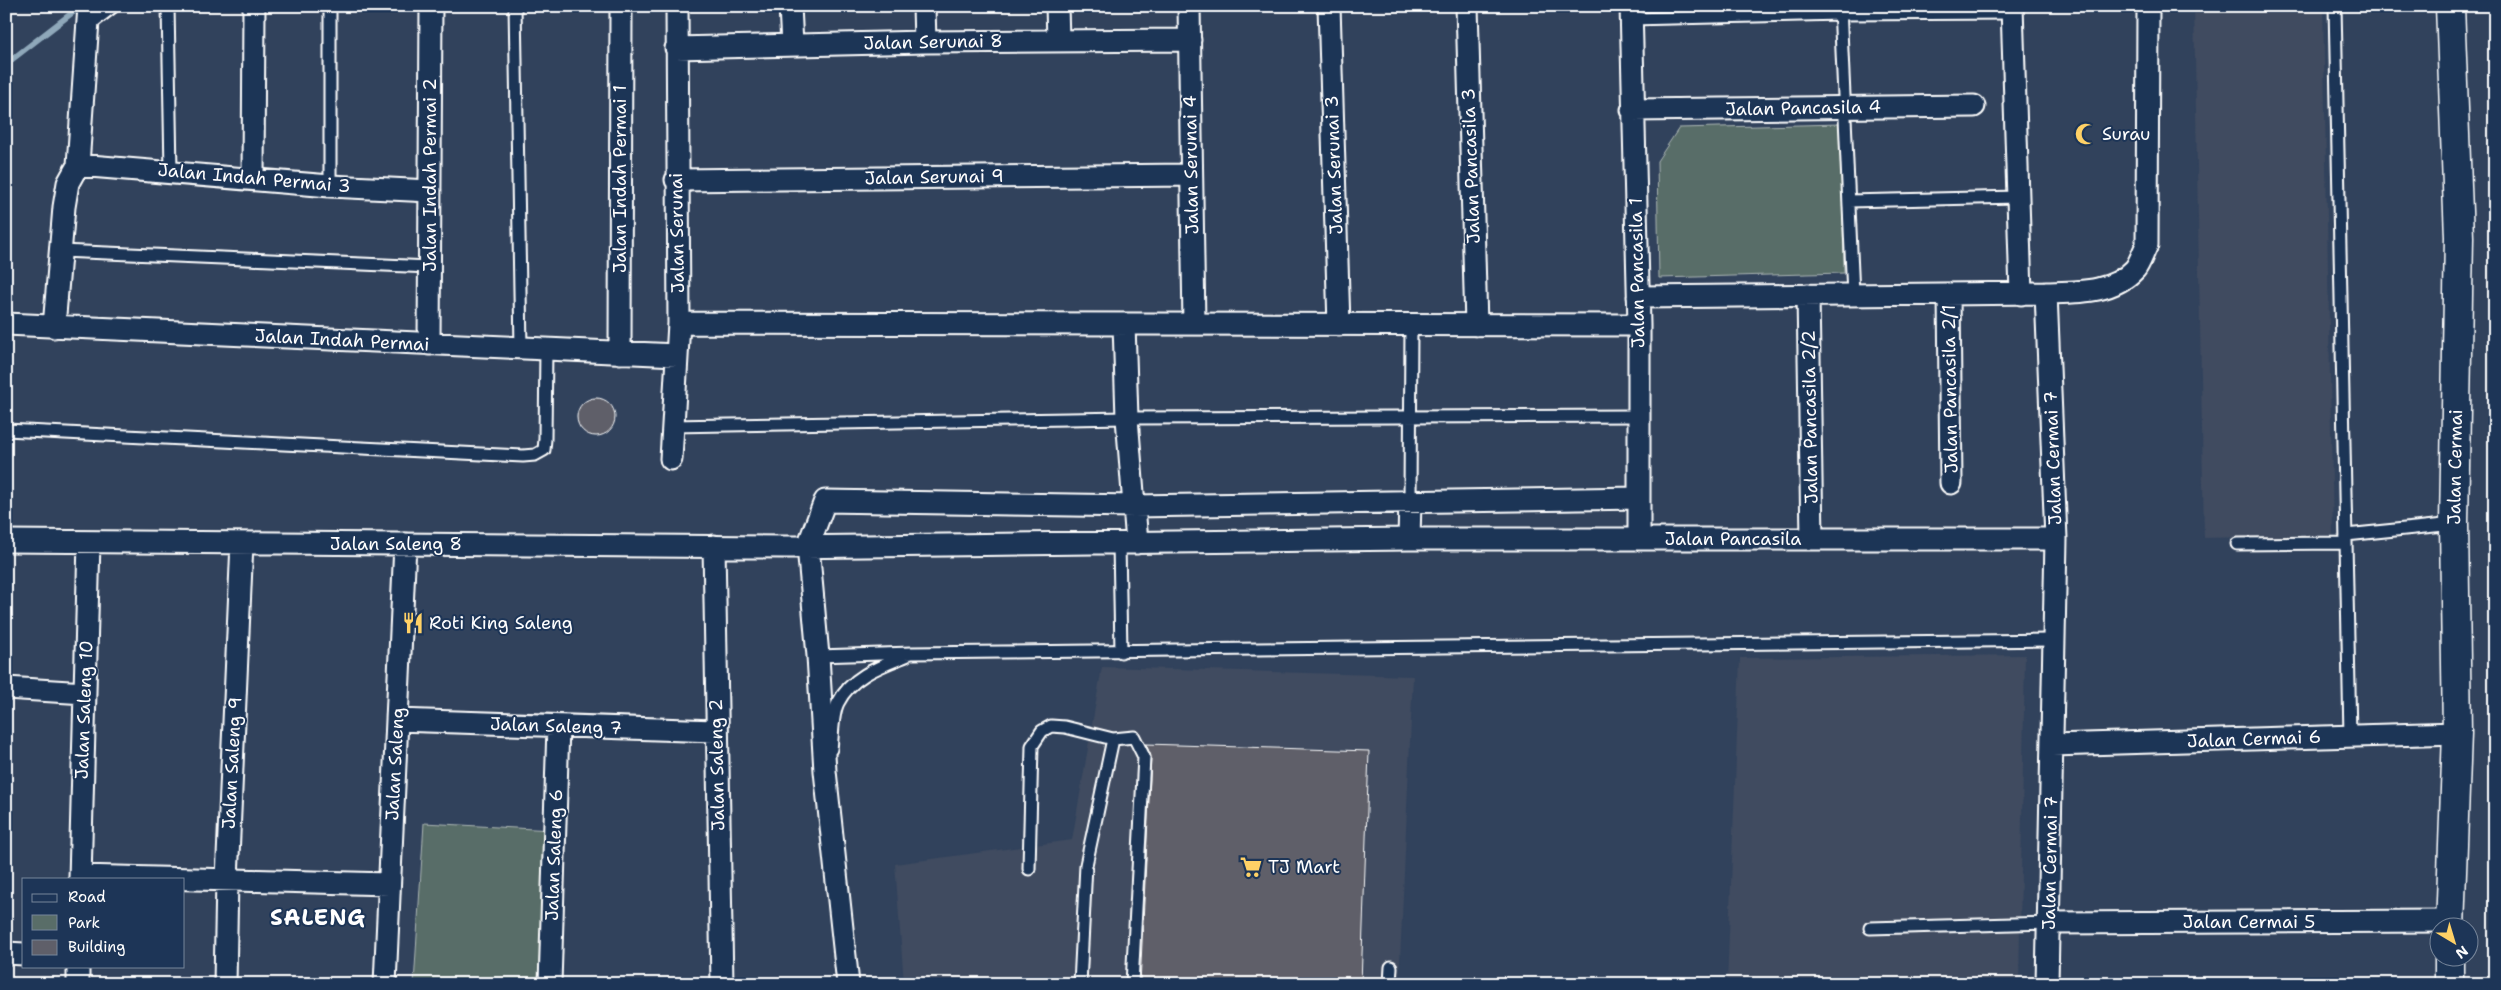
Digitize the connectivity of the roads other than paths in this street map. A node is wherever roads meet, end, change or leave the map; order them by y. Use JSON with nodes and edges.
{"nodes":[{"id":1,"x":114,"y":6,"type":"edge"},
{"id":2,"x":168,"y":6,"type":"edge"},
{"id":3,"x":254,"y":6,"type":"edge"},
{"id":4,"x":330,"y":6,"type":"edge"},
{"id":5,"x":432,"y":6,"type":"edge"},
{"id":6,"x":515,"y":6,"type":"edge"},
{"id":7,"x":621,"y":6,"type":"edge"},
{"id":8,"x":677,"y":6,"type":"edge"},
{"id":9,"x":790,"y":6,"type":"edge"},
{"id":10,"x":924,"y":6,"type":"edge"},
{"id":11,"x":1057,"y":6,"type":"edge"},
{"id":12,"x":1189,"y":6,"type":"edge"},
{"id":13,"x":1329,"y":6,"type":"edge"},
{"id":14,"x":1467,"y":6,"type":"edge"},
{"id":15,"x":2148,"y":6,"type":"edge"},
{"id":16,"x":2335,"y":6,"type":"edge"},
{"id":17,"x":2450,"y":6,"type":"edge"},
{"id":18,"x":1840,"y":10,"type":"edge"},
{"id":19,"x":2013,"y":10,"type":"edge"},
{"id":20,"x":1631,"y":12,"type":"edge"},
{"id":21,"x":88,"y":16,"type":"edge"},
{"id":22,"x":1058,"y":40,"type":"junction"},
{"id":23,"x":1190,"y":40,"type":"junction"},
{"id":24,"x":925,"y":42,"type":"junction"},
{"id":25,"x":792,"y":45,"type":"junction"},
{"id":26,"x":676,"y":48,"type":"junction"},
{"id":27,"x":1974,"y":106,"type":"dead end"},
{"id":28,"x":1845,"y":107,"type":"junction"},
{"id":29,"x":1632,"y":110,"type":"junction"},
{"id":30,"x":78,"y":165,"type":"junction"},
{"id":31,"x":171,"y":171,"type":"junction"},
{"id":32,"x":1191,"y":175,"type":"junction"},
{"id":33,"x":253,"y":179,"type":"junction"},
{"id":34,"x":676,"y":180,"type":"junction"},
{"id":35,"x":330,"y":186,"type":"junction"},
{"id":36,"x":430,"y":191,"type":"junction"},
{"id":37,"x":2018,"y":197,"type":"junction"},
{"id":38,"x":1849,"y":201,"type":"junction"},
{"id":39,"x":61,"y":251,"type":"junction"},
{"id":40,"x":430,"y":266,"type":"junction"},
{"id":41,"x":2046,"y":293,"type":"junction"},
{"id":42,"x":1949,"y":294,"type":"junction"},
{"id":43,"x":2021,"y":294,"type":"junction"},
{"id":44,"x":1853,"y":295,"type":"junction"},
{"id":45,"x":1808,"y":296,"type":"junction"},
{"id":46,"x":1638,"y":297,"type":"junction"},
{"id":47,"x":6,"y":324,"type":"edge"},
{"id":48,"x":679,"y":324,"type":"junction"},
{"id":49,"x":1124,"y":324,"type":"junction"},
{"id":50,"x":1194,"y":324,"type":"junction"},
{"id":51,"x":1339,"y":325,"type":"junction"},
{"id":52,"x":1411,"y":325,"type":"junction"},
{"id":53,"x":1476,"y":325,"type":"junction"},
{"id":54,"x":1639,"y":325,"type":"junction"},
{"id":55,"x":54,"y":326,"type":"junction"},
{"id":56,"x":429,"y":344,"type":"junction"},
{"id":57,"x":521,"y":348,"type":"junction"},
{"id":58,"x":546,"y":349,"type":"junction"},
{"id":59,"x":620,"y":352,"type":"junction"},
{"id":60,"x":677,"y":355,"type":"junction"},
{"id":61,"x":1411,"y":415,"type":"junction"},
{"id":62,"x":1639,"y":416,"type":"junction"},
{"id":63,"x":1127,"y":418,"type":"junction"},
{"id":64,"x":672,"y":426,"type":"junction"},
{"id":65,"x":6,"y":430,"type":"edge"},
{"id":66,"x":671,"y":459,"type":"dead end"},
{"id":67,"x":1951,"y":483,"type":"dead end"},
{"id":68,"x":1640,"y":498,"type":"junction"},
{"id":69,"x":1410,"y":501,"type":"junction"},
{"id":70,"x":1134,"y":506,"type":"junction"},
{"id":71,"x":2454,"y":524,"type":"junction"},
{"id":72,"x":1410,"y":539,"type":"junction"},
{"id":73,"x":1639,"y":539,"type":"junction"},
{"id":74,"x":1812,"y":539,"type":"junction"},
{"id":75,"x":2056,"y":539,"type":"junction"},
{"id":76,"x":2346,"y":539,"type":"junction"},
{"id":77,"x":6,"y":541,"type":"edge"},
{"id":78,"x":89,"y":542,"type":"junction"},
{"id":79,"x":242,"y":543,"type":"junction"},
{"id":80,"x":1128,"y":543,"type":"junction"},
{"id":81,"x":405,"y":544,"type":"junction"},
{"id":82,"x":2237,"y":544,"type":"dead end"},
{"id":83,"x":714,"y":546,"type":"junction"},
{"id":84,"x":808,"y":546,"type":"junction"},
{"id":85,"x":2054,"y":640,"type":"junction"},
{"id":86,"x":1122,"y":652,"type":"junction"},
{"id":87,"x":912,"y":653,"type":"junction"},
{"id":88,"x":818,"y":656,"type":"junction"},
{"id":89,"x":6,"y":688,"type":"edge"},
{"id":90,"x":85,"y":693,"type":"junction"},
{"id":91,"x":397,"y":720,"type":"junction"},
{"id":92,"x":558,"y":726,"type":"junction"},
{"id":93,"x":716,"y":731,"type":"junction"},
{"id":94,"x":2457,"y":733,"type":"junction"},
{"id":95,"x":2350,"y":736,"type":"junction"},
{"id":96,"x":1113,"y":739,"type":"junction"},
{"id":97,"x":2052,"y":745,"type":"junction"},
{"id":98,"x":825,"y":771,"type":"junction"},
{"id":99,"x":1029,"y":869,"type":"dead end"},
{"id":100,"x":80,"y":877,"type":"edge"},
{"id":101,"x":154,"y":878,"type":"edge"},
{"id":102,"x":185,"y":878,"type":"edge"},
{"id":103,"x":227,"y":879,"type":"junction"},
{"id":104,"x":389,"y":884,"type":"junction"},
{"id":105,"x":2450,"y":918,"type":"edge"},
{"id":106,"x":2049,"y":923,"type":"junction"},
{"id":107,"x":2428,"y":924,"type":"edge"},
{"id":108,"x":1870,"y":928,"type":"dead end"},
{"id":109,"x":6,"y":953,"type":"edge"},
{"id":110,"x":22,"y":954,"type":"edge"},
{"id":111,"x":1391,"y":967,"type":"dead end"},
{"id":112,"x":78,"y":968,"type":"edge"},
{"id":113,"x":2449,"y":968,"type":"edge"},
{"id":114,"x":78,"y":984,"type":"edge"},
{"id":115,"x":225,"y":984,"type":"edge"},
{"id":116,"x":385,"y":984,"type":"edge"},
{"id":117,"x":550,"y":984,"type":"edge"},
{"id":118,"x":722,"y":984,"type":"edge"},
{"id":119,"x":848,"y":984,"type":"edge"},
{"id":120,"x":1080,"y":984,"type":"edge"},
{"id":121,"x":1132,"y":984,"type":"edge"},
{"id":122,"x":1390,"y":984,"type":"edge"},
{"id":123,"x":2047,"y":984,"type":"edge"},
{"id":124,"x":2449,"y":984,"type":"edge"}],
"edges":[{"from":1,"to":21,"type":"lane"},
{"from":2,"to":31,"type":"lane"},
{"from":3,"to":33,"type":"street"},
{"from":4,"to":35,"type":"lane"},
{"from":5,"to":36,"type":"street","name":"Jalan Indah Permai 2"},
{"from":6,"to":57,"type":"lane"},
{"from":7,"to":59,"type":"street","name":"Jalan Indah Permai 1"},
{"from":8,"to":26,"type":"street","name":"Jalan Serunai"},
{"from":9,"to":25,"type":"street"},
{"from":10,"to":24,"type":"street"},
{"from":11,"to":22,"type":"street"},
{"from":12,"to":23,"type":"street","name":"Jalan Serunai 4"},
{"from":13,"to":51,"type":"street","name":"Jalan Serunai 3"},
{"from":14,"to":53,"type":"street","name":"Jalan Pancasila 3"},
{"from":15,"to":41,"type":"street"},
{"from":16,"to":76,"type":"lane"},
{"from":17,"to":71,"type":"street","name":"Jalan Cermai"},
{"from":18,"to":19,"type":"lane"},
{"from":18,"to":20,"type":"lane"},
{"from":18,"to":28,"type":"lane"},
{"from":19,"to":37,"type":"street"},
{"from":20,"to":29,"type":"street","name":"Jalan Pancasila 1"},
{"from":21,"to":30,"type":"street"},
{"from":22,"to":23,"type":"street","name":"Jalan Serunai 8"},
{"from":22,"to":24,"type":"street","name":"Jalan Serunai 8"},
{"from":23,"to":32,"type":"street","name":"Jalan Serunai 4"},
{"from":24,"to":25,"type":"street","name":"Jalan Serunai 8"},
{"from":25,"to":26,"type":"street","name":"Jalan Serunai 8"},
{"from":26,"to":34,"type":"street","name":"Jalan Serunai"},
{"from":27,"to":28,"type":"street","name":"Jalan Pancasila 4"},
{"from":28,"to":29,"type":"street","name":"Jalan Pancasila 4"},
{"from":28,"to":38,"type":"lane"},
{"from":29,"to":46,"type":"street","name":"Jalan Pancasila 1"},
{"from":30,"to":31,"type":"street","name":"Jalan Indah Permai 3"},
{"from":30,"to":39,"type":"street"},
{"from":31,"to":33,"type":"street","name":"Jalan Indah Permai 3"},
{"from":32,"to":34,"type":"street","name":"Jalan Serunai 9"},
{"from":32,"to":50,"type":"street","name":"Jalan Serunai 4"},
{"from":33,"to":35,"type":"street","name":"Jalan Indah Permai 3"},
{"from":34,"to":48,"type":"street","name":"Jalan Serunai"},
{"from":35,"to":36,"type":"street","name":"Jalan Indah Permai 3"},
{"from":36,"to":40,"type":"street","name":"Jalan Indah Permai 2"},
{"from":37,"to":38,"type":"lane"},
{"from":37,"to":43,"type":"street"},
{"from":38,"to":44,"type":"lane"},
{"from":39,"to":40,"type":"lane"},
{"from":39,"to":55,"type":"street"},
{"from":40,"to":56,"type":"street","name":"Jalan Indah Permai 2"},
{"from":41,"to":43,"type":"street"},
{"from":41,"to":75,"type":"street","name":"Jalan Cermai 7"},
{"from":42,"to":43,"type":"street"},
{"from":42,"to":44,"type":"street"},
{"from":42,"to":67,"type":"street","name":"Jalan Pancasila 2/1"},
{"from":44,"to":45,"type":"street"},
{"from":45,"to":46,"type":"street"},
{"from":45,"to":74,"type":"street","name":"Jalan Pancasila 2/2"},
{"from":46,"to":54,"type":"street","name":"Jalan Pancasila 1"},
{"from":47,"to":55,"type":"street","name":"Jalan Indah Permai"},
{"from":48,"to":49,"type":"street"},
{"from":48,"to":60,"type":"street","name":"Jalan Serunai"},
{"from":49,"to":50,"type":"street"},
{"from":49,"to":63,"type":"street"},
{"from":50,"to":51,"type":"street"},
{"from":51,"to":52,"type":"street"},
{"from":52,"to":53,"type":"street"},
{"from":52,"to":61,"type":"lane"},
{"from":53,"to":54,"type":"street"},
{"from":54,"to":62,"type":"street","name":"Jalan Pancasila 1"},
{"from":55,"to":56,"type":"street","name":"Jalan Indah Permai"},
{"from":56,"to":57,"type":"street","name":"Jalan Indah Permai"},
{"from":57,"to":58,"type":"street","name":"Jalan Indah Permai"},
{"from":58,"to":59,"type":"street","name":"Jalan Indah Permai"},
{"from":58,"to":65,"type":"lane"},
{"from":59,"to":60,"type":"street","name":"Jalan Indah Permai"},
{"from":60,"to":64,"type":"street","name":"Jalan Serunai"},
{"from":61,"to":62,"type":"lane"},
{"from":61,"to":63,"type":"lane"},
{"from":61,"to":69,"type":"lane"},
{"from":62,"to":68,"type":"street","name":"Jalan Pancasila 1"},
{"from":63,"to":64,"type":"lane"},
{"from":63,"to":70,"type":"street"},
{"from":64,"to":66,"type":"street","name":"Jalan Serunai"},
{"from":68,"to":69,"type":"street"},
{"from":68,"to":73,"type":"street","name":"Jalan Pancasila 1"},
{"from":69,"to":70,"type":"street"},
{"from":69,"to":72,"type":"street"},
{"from":70,"to":80,"type":"street"},
{"from":70,"to":84,"type":"street"},
{"from":71,"to":76,"type":"lane"},
{"from":71,"to":94,"type":"street","name":"Jalan Cermai"},
{"from":72,"to":73,"type":"street","name":"Jalan Pancasila"},
{"from":72,"to":80,"type":"street","name":"Jalan Pancasila"},
{"from":73,"to":74,"type":"street","name":"Jalan Pancasila"},
{"from":74,"to":75,"type":"street","name":"Jalan Pancasila"},
{"from":75,"to":85,"type":"street","name":"Jalan Cermai 7"},
{"from":76,"to":82,"type":"lane"},
{"from":76,"to":95,"type":"lane"},
{"from":77,"to":78,"type":"street","name":"Jalan Saleng 8"},
{"from":78,"to":79,"type":"street","name":"Jalan Saleng 8"},
{"from":78,"to":90,"type":"street","name":"Jalan Saleng 10"},
{"from":79,"to":81,"type":"street","name":"Jalan Saleng 8"},
{"from":79,"to":103,"type":"street","name":"Jalan Saleng 9"},
{"from":80,"to":84,"type":"street","name":"Jalan Saleng 8"},
{"from":80,"to":86,"type":"lane"},
{"from":81,"to":83,"type":"street","name":"Jalan Saleng 8"},
{"from":81,"to":91,"type":"street","name":"Jalan Saleng"},
{"from":83,"to":84,"type":"street","name":"Jalan Saleng 8"},
{"from":83,"to":93,"type":"street","name":"Jalan Saleng 2"},
{"from":84,"to":88,"type":"street"},
{"from":85,"to":86,"type":"lane"},
{"from":85,"to":97,"type":"street","name":"Jalan Cermai 7"},
{"from":86,"to":87,"type":"lane"},
{"from":87,"to":88,"type":"lane"},
{"from":87,"to":98,"type":"lane"},
{"from":88,"to":98,"type":"street"},
{"from":89,"to":90,"type":"street"},
{"from":90,"to":100,"type":"street","name":"Jalan Saleng 10"},
{"from":91,"to":92,"type":"street","name":"Jalan Saleng 7"},
{"from":91,"to":104,"type":"street","name":"Jalan Saleng"},
{"from":92,"to":93,"type":"street","name":"Jalan Saleng 7"},
{"from":92,"to":117,"type":"street","name":"Jalan Saleng 6"},
{"from":93,"to":118,"type":"street","name":"Jalan Saleng 2"},
{"from":94,"to":95,"type":"street","name":"Jalan Cermai 6"},
{"from":94,"to":105,"type":"street","name":"Jalan Cermai"},
{"from":95,"to":97,"type":"street","name":"Jalan Cermai 6"},
{"from":96,"to":99,"type":"lane"},
{"from":96,"to":120,"type":"lane"},
{"from":96,"to":121,"type":"lane"},
{"from":97,"to":106,"type":"street","name":"Jalan Cermai 7"},
{"from":98,"to":119,"type":"street"},
{"from":100,"to":101,"type":"street"},
{"from":102,"to":103,"type":"street"},
{"from":103,"to":104,"type":"street"},
{"from":103,"to":115,"type":"street","name":"Jalan Saleng 9"},
{"from":104,"to":116,"type":"street","name":"Jalan Saleng"},
{"from":106,"to":107,"type":"street","name":"Jalan Cermai 5"},
{"from":106,"to":108,"type":"lane"},
{"from":106,"to":123,"type":"street","name":"Jalan Cermai 7"},
{"from":109,"to":110,"type":"street"},
{"from":111,"to":122,"type":"lane"},
{"from":112,"to":114,"type":"street"},
{"from":113,"to":124,"type":"street"}]}
